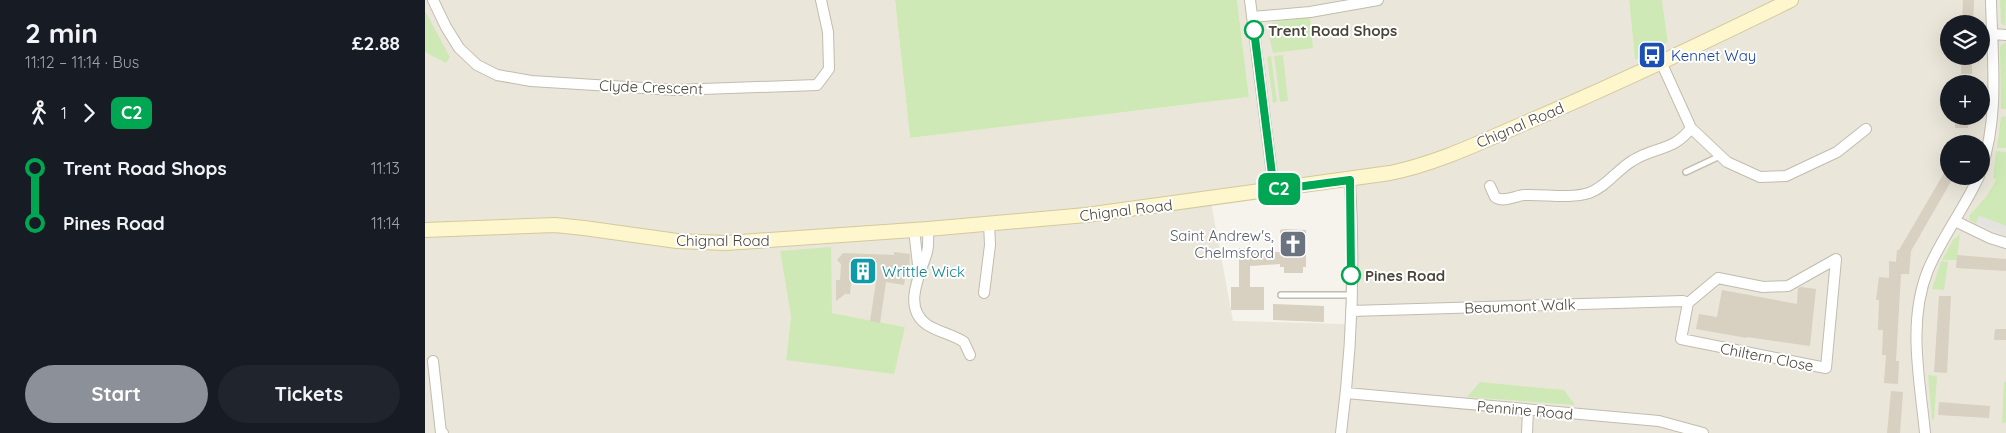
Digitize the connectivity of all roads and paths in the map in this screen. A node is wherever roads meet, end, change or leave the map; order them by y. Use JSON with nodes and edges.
{"nodes":[{"id":1,"x":433,"y":0,"type":"edge"},
{"id":2,"x":821,"y":0,"type":"edge"},
{"id":3,"x":1250,"y":0,"type":"edge"},
{"id":4,"x":1378,"y":0,"type":"edge"},
{"id":5,"x":1791,"y":0,"type":"edge"},
{"id":6,"x":1991,"y":0,"type":"edge"},
{"id":7,"x":1253,"y":17,"type":"junction"},
{"id":8,"x":1992,"y":34,"type":"junction"},
{"id":9,"x":2006,"y":35,"type":"edge"},
{"id":10,"x":1661,"y":62,"type":"junction"},
{"id":11,"x":1691,"y":128,"type":"junction"},
{"id":12,"x":1866,"y":129,"type":"dead end"},
{"id":13,"x":1990,"y":137,"type":"edge"},
{"id":14,"x":1721,"y":156,"type":"junction"},
{"id":15,"x":1686,"y":172,"type":"dead end"},
{"id":16,"x":1350,"y":180,"type":"junction"},
{"id":17,"x":1975,"y":185,"type":"edge"},
{"id":18,"x":1490,"y":186,"type":"dead end"},
{"id":19,"x":1274,"y":190,"type":"junction"},
{"id":20,"x":1955,"y":221,"type":"junction"},
{"id":21,"x":989,"y":223,"type":"junction"},
{"id":22,"x":928,"y":229,"type":"junction"},
{"id":23,"x":425,"y":230,"type":"edge"},
{"id":24,"x":914,"y":230,"type":"junction"},
{"id":25,"x":2006,"y":243,"type":"edge"},
{"id":26,"x":919,"y":273,"type":"junction"},
{"id":27,"x":984,"y":293,"type":"dead end"},
{"id":28,"x":1281,"y":295,"type":"dead end"},
{"id":29,"x":1351,"y":295,"type":"junction"},
{"id":30,"x":1688,"y":303,"type":"junction"},
{"id":31,"x":1351,"y":311,"type":"junction"},
{"id":32,"x":970,"y":356,"type":"dead end"},
{"id":33,"x":433,"y":361,"type":"dead end"},
{"id":34,"x":1347,"y":393,"type":"junction"},
{"id":35,"x":1528,"y":410,"type":"junction"},
{"id":36,"x":443,"y":433,"type":"edge"},
{"id":37,"x":1341,"y":433,"type":"edge"},
{"id":38,"x":1527,"y":433,"type":"edge"},
{"id":39,"x":1703,"y":433,"type":"edge"},
{"id":40,"x":1925,"y":433,"type":"edge"}],
"edges":[{"from":1,"to":2,"type":"street","name":"Clyde Crescent"},
{"from":3,"to":7,"type":"street"},
{"from":4,"to":7,"type":"street"},
{"from":5,"to":10,"type":"street","name":"Chignal Road"},
{"from":6,"to":8,"type":"street"},
{"from":7,"to":19,"type":"street"},
{"from":8,"to":9,"type":"street"},
{"from":8,"to":13,"type":"street"},
{"from":10,"to":11,"type":"street"},
{"from":10,"to":16,"type":"street","name":"Chignal Road"},
{"from":11,"to":14,"type":"street"},
{"from":11,"to":18,"type":"street"},
{"from":12,"to":14,"type":"street"},
{"from":14,"to":15,"type":"lane"},
{"from":16,"to":19,"type":"street","name":"Chignal Road"},
{"from":16,"to":29,"type":"street"},
{"from":17,"to":20,"type":"street"},
{"from":19,"to":21,"type":"street","name":"Chignal Road"},
{"from":20,"to":25,"type":"street"},
{"from":20,"to":40,"type":"street"},
{"from":21,"to":22,"type":"street","name":"Chignal Road"},
{"from":21,"to":27,"type":"street"},
{"from":22,"to":24,"type":"street","name":"Chignal Road"},
{"from":22,"to":26,"type":"street"},
{"from":23,"to":24,"type":"street","name":"Chignal Road"},
{"from":24,"to":26,"type":"street"},
{"from":26,"to":32,"type":"street"},
{"from":28,"to":29,"type":"lane"},
{"from":29,"to":31,"type":"street"},
{"from":30,"to":30,"type":"street","name":"Chiltern Close"},
{"from":30,"to":31,"type":"street","name":"Beaumont Walk"},
{"from":31,"to":34,"type":"street"},
{"from":33,"to":36,"type":"street"},
{"from":34,"to":35,"type":"street","name":"Pennine Road"},
{"from":34,"to":37,"type":"street"},
{"from":35,"to":38,"type":"street"},
{"from":35,"to":39,"type":"street","name":"Pennine Road"}]}
